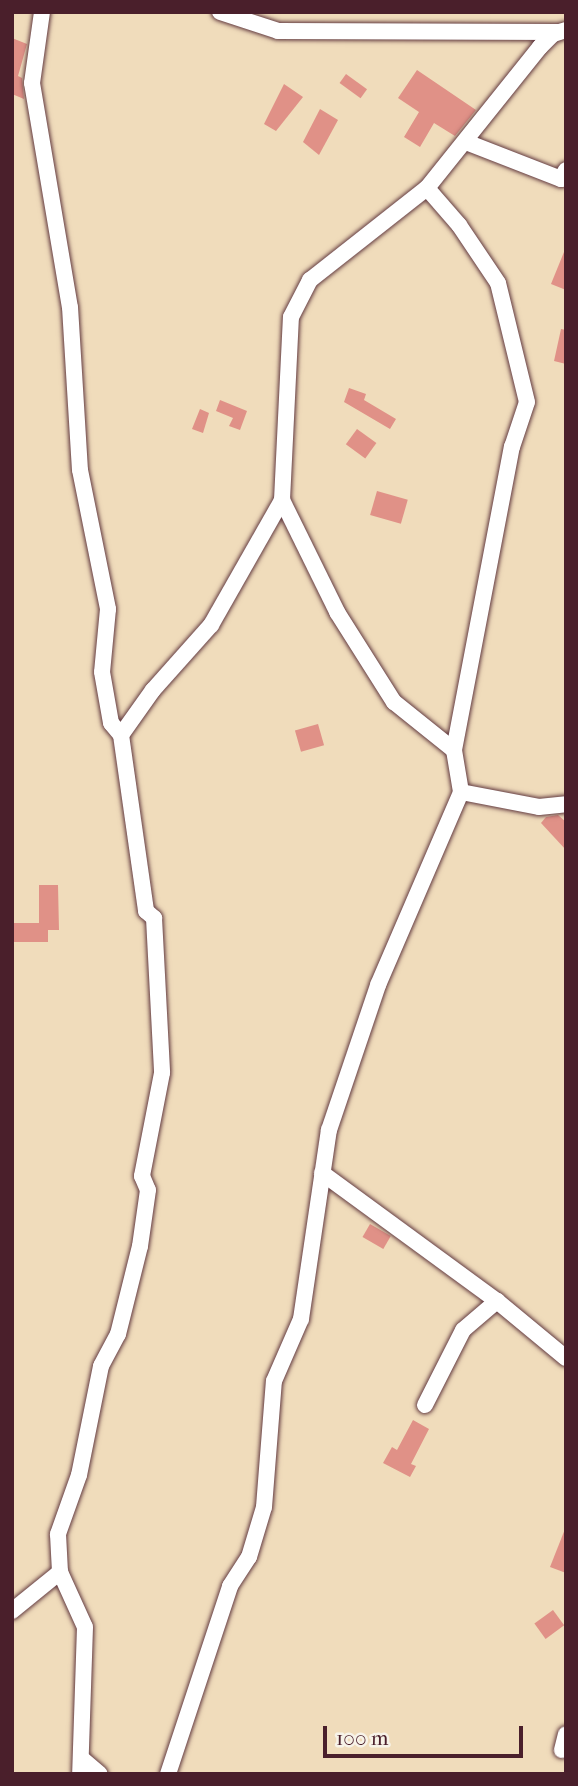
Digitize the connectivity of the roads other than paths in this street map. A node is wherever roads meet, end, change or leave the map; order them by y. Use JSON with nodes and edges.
{"nodes":[{"id":1,"x":42,"y":12,"type":"edge"},
{"id":2,"x":220,"y":12,"type":"edge"},
{"id":3,"x":562,"y":31,"type":"edge"},
{"id":4,"x":466,"y":142,"type":"junction"},
{"id":5,"x":566,"y":170,"type":"edge"},
{"id":6,"x":427,"y":188,"type":"junction"},
{"id":7,"x":282,"y":500,"type":"junction"},
{"id":8,"x":121,"y":735,"type":"junction"},
{"id":9,"x":454,"y":750,"type":"junction"},
{"id":10,"x":461,"y":792,"type":"junction"},
{"id":11,"x":566,"y":804,"type":"edge"},
{"id":12,"x":322,"y":1173,"type":"junction"},
{"id":13,"x":497,"y":1301,"type":"junction"},
{"id":14,"x":566,"y":1358,"type":"edge"},
{"id":15,"x":425,"y":1405,"type":"dead end"},
{"id":16,"x":60,"y":1572,"type":"junction"},
{"id":17,"x":12,"y":1611,"type":"edge"},
{"id":18,"x":81,"y":1766,"type":"edge"},
{"id":19,"x":100,"y":1774,"type":"edge"},
{"id":20,"x":168,"y":1774,"type":"edge"}],
"edges":[{"from":1,"to":8,"type":"street"},
{"from":2,"to":3,"type":"street"},
{"from":3,"to":4,"type":"street"},
{"from":4,"to":5,"type":"street"},
{"from":4,"to":6,"type":"street"},
{"from":6,"to":7,"type":"street"},
{"from":6,"to":9,"type":"street"},
{"from":7,"to":8,"type":"street"},
{"from":7,"to":9,"type":"street"},
{"from":8,"to":16,"type":"street"},
{"from":9,"to":10,"type":"street"},
{"from":10,"to":11,"type":"street"},
{"from":10,"to":12,"type":"street"},
{"from":12,"to":13,"type":"street"},
{"from":12,"to":20,"type":"street"},
{"from":13,"to":14,"type":"street"},
{"from":13,"to":15,"type":"street"},
{"from":16,"to":17,"type":"street"},
{"from":16,"to":18,"type":"street"},
{"from":18,"to":19,"type":"street"}]}
